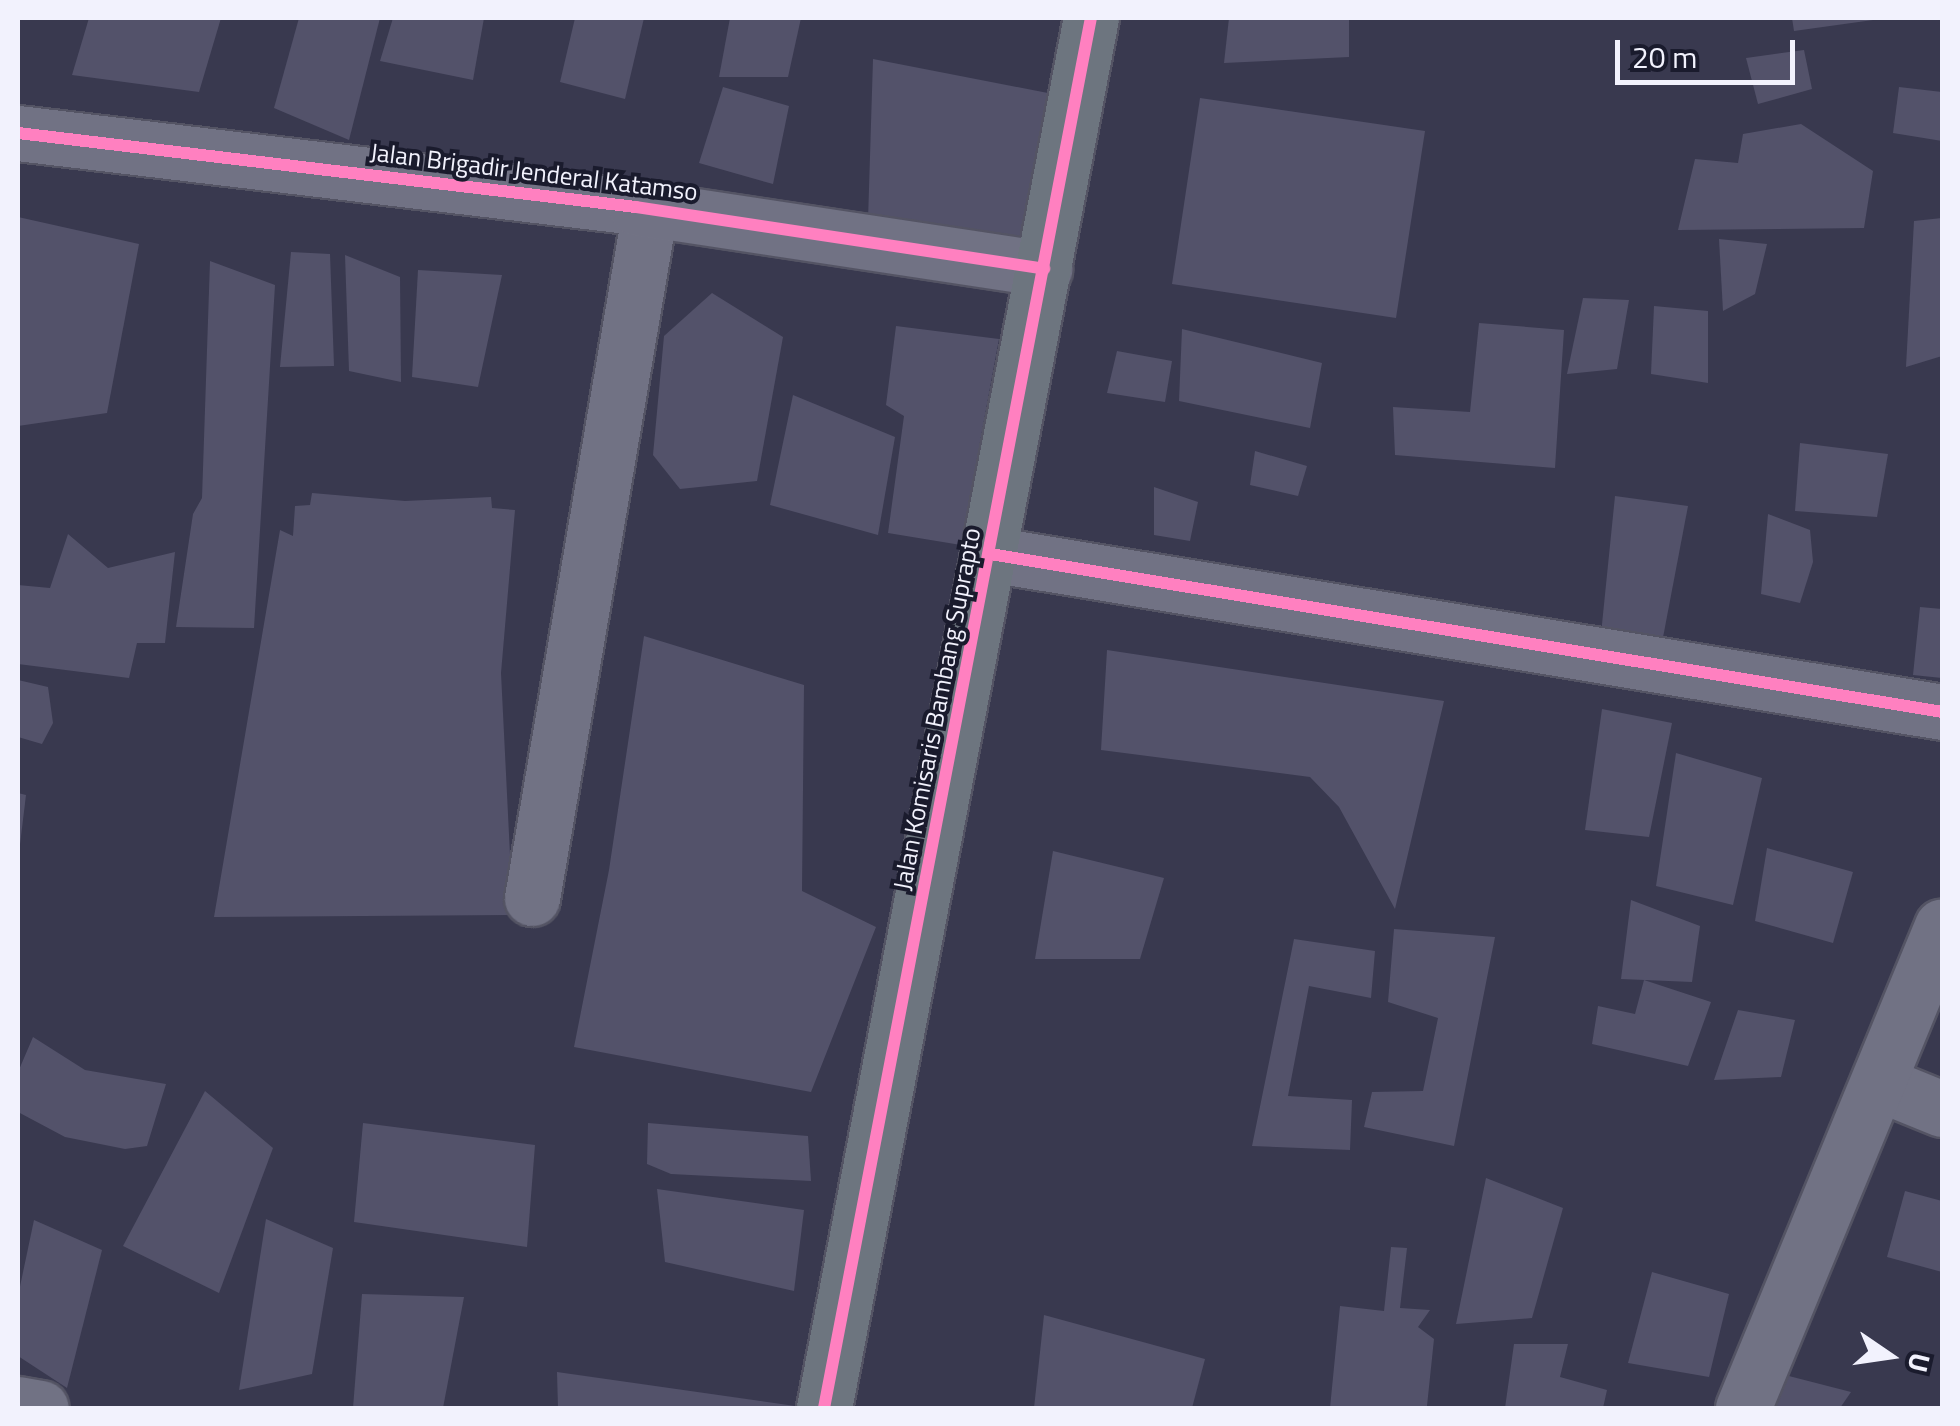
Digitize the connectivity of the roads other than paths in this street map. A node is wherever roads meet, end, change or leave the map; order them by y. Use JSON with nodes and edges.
{"nodes":[{"id":1,"x":1091,"y":18,"type":"edge"},
{"id":2,"x":18,"y":133,"type":"edge"},
{"id":3,"x":650,"y":209,"type":"junction"},
{"id":4,"x":1044,"y":269,"type":"junction"},
{"id":5,"x":990,"y":554,"type":"junction"},
{"id":6,"x":1942,"y":712,"type":"edge"},
{"id":7,"x":532,"y":898,"type":"dead end"},
{"id":8,"x":1942,"y":926,"type":"edge"},
{"id":9,"x":1878,"y":1084,"type":"junction"},
{"id":10,"x":1942,"y":1109,"type":"edge"},
{"id":11,"x":18,"y":1404,"type":"edge"},
{"id":12,"x":41,"y":1408,"type":"edge"},
{"id":13,"x":824,"y":1408,"type":"edge"},
{"id":14,"x":1743,"y":1408,"type":"edge"}],
"edges":[{"from":1,"to":4,"type":"main road","name":"Jalan Komisaris Bambang Suprapto"},
{"from":2,"to":3,"type":"street","name":"Jalan Brigadir Jenderal Katamso"},
{"from":3,"to":4,"type":"street","name":"Jalan Brigadir Jenderal Katamso"},
{"from":3,"to":7,"type":"street"},
{"from":4,"to":5,"type":"main road","name":"Jalan Komisaris Bambang Suprapto"},
{"from":5,"to":6,"type":"street"},
{"from":5,"to":13,"type":"main road","name":"Jalan Komisaris Bambang Suprapto"},
{"from":8,"to":9,"type":"street"},
{"from":9,"to":10,"type":"street"},
{"from":9,"to":14,"type":"street"},
{"from":11,"to":12,"type":"street"}]}
